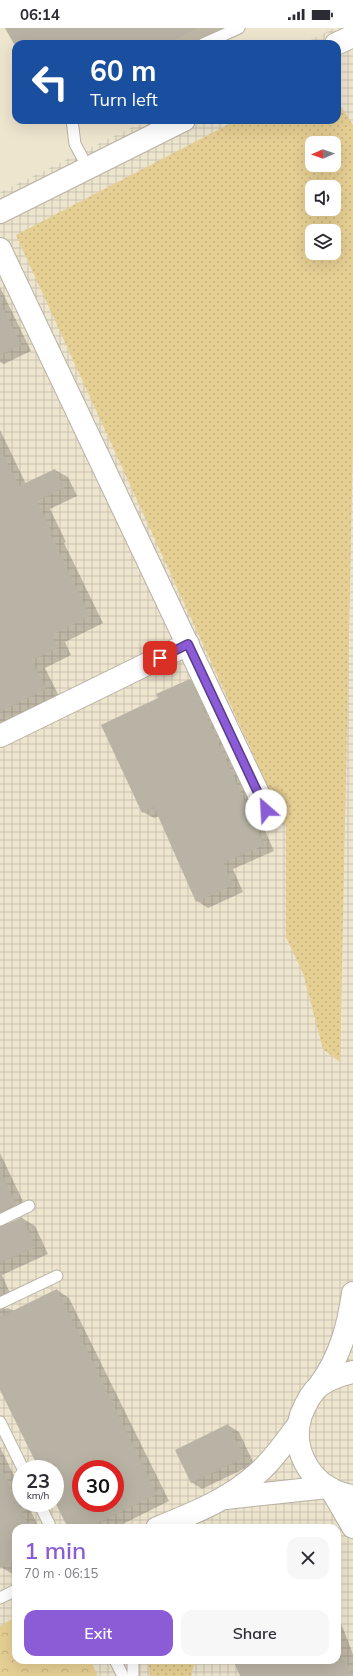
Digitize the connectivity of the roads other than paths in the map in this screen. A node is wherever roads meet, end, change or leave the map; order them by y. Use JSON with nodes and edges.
{"nodes":[{"id":1,"x":239,"y":28,"type":"edge"},
{"id":2,"x":353,"y":36,"type":"edge"},
{"id":3,"x":212,"y":40,"type":"edge"},
{"id":4,"x":341,"y":42,"type":"edge"},
{"id":5,"x":72,"y":124,"type":"edge"},
{"id":6,"x":176,"y":124,"type":"edge"},
{"id":7,"x":88,"y":168,"type":"junction"},
{"id":8,"x":0,"y":212,"type":"edge"},
{"id":9,"x":0,"y":249,"type":"edge"},
{"id":10,"x":188,"y":644,"type":"junction"},
{"id":11,"x":0,"y":736,"type":"edge"},
{"id":12,"x":266,"y":810,"type":"dead end"},
{"id":13,"x":29,"y":1206,"type":"dead end"},
{"id":14,"x":0,"y":1220,"type":"edge"},
{"id":15,"x":57,"y":1276,"type":"dead end"},
{"id":16,"x":353,"y":1293,"type":"edge"},
{"id":17,"x":0,"y":1303,"type":"edge"},
{"id":18,"x":353,"y":1372,"type":"edge"},
{"id":19,"x":318,"y":1387,"type":"junction"},
{"id":20,"x":0,"y":1422,"type":"edge"},
{"id":21,"x":298,"y":1425,"type":"junction"},
{"id":22,"x":19,"y":1460,"type":"edge"},
{"id":23,"x":329,"y":1488,"type":"junction"},
{"id":24,"x":353,"y":1496,"type":"edge"},
{"id":25,"x":216,"y":1502,"type":"junction"},
{"id":26,"x":43,"y":1512,"type":"edge"},
{"id":27,"x":49,"y":1524,"type":"edge"},
{"id":28,"x":166,"y":1524,"type":"edge"},
{"id":29,"x":193,"y":1524,"type":"edge"},
{"id":30,"x":353,"y":1528,"type":"edge"},
{"id":31,"x":12,"y":1592,"type":"edge"},
{"id":32,"x":0,"y":1598,"type":"edge"},
{"id":33,"x":117,"y":1664,"type":"edge"},
{"id":34,"x":133,"y":1664,"type":"edge"},
{"id":35,"x":123,"y":1676,"type":"edge"},
{"id":36,"x":133,"y":1676,"type":"edge"}],
"edges":[{"from":1,"to":3,"type":"lane"},
{"from":2,"to":4,"type":"street"},
{"from":5,"to":7,"type":"lane"},
{"from":6,"to":7,"type":"street"},
{"from":7,"to":8,"type":"street"},
{"from":9,"to":10,"type":"street"},
{"from":10,"to":11,"type":"street"},
{"from":10,"to":12,"type":"street"},
{"from":13,"to":14,"type":"lane"},
{"from":15,"to":17,"type":"lane"},
{"from":16,"to":19,"type":"street"},
{"from":18,"to":19,"type":"street"},
{"from":19,"to":21,"type":"street"},
{"from":20,"to":22,"type":"lane"},
{"from":21,"to":23,"type":"street"},
{"from":21,"to":25,"type":"street"},
{"from":23,"to":24,"type":"street"},
{"from":23,"to":25,"type":"street"},
{"from":23,"to":30,"type":"street"},
{"from":25,"to":28,"type":"street"},
{"from":25,"to":29,"type":"lane"},
{"from":26,"to":27,"type":"lane"},
{"from":31,"to":32,"type":"lane"},
{"from":33,"to":35,"type":"lane"},
{"from":34,"to":36,"type":"lane"}]}
